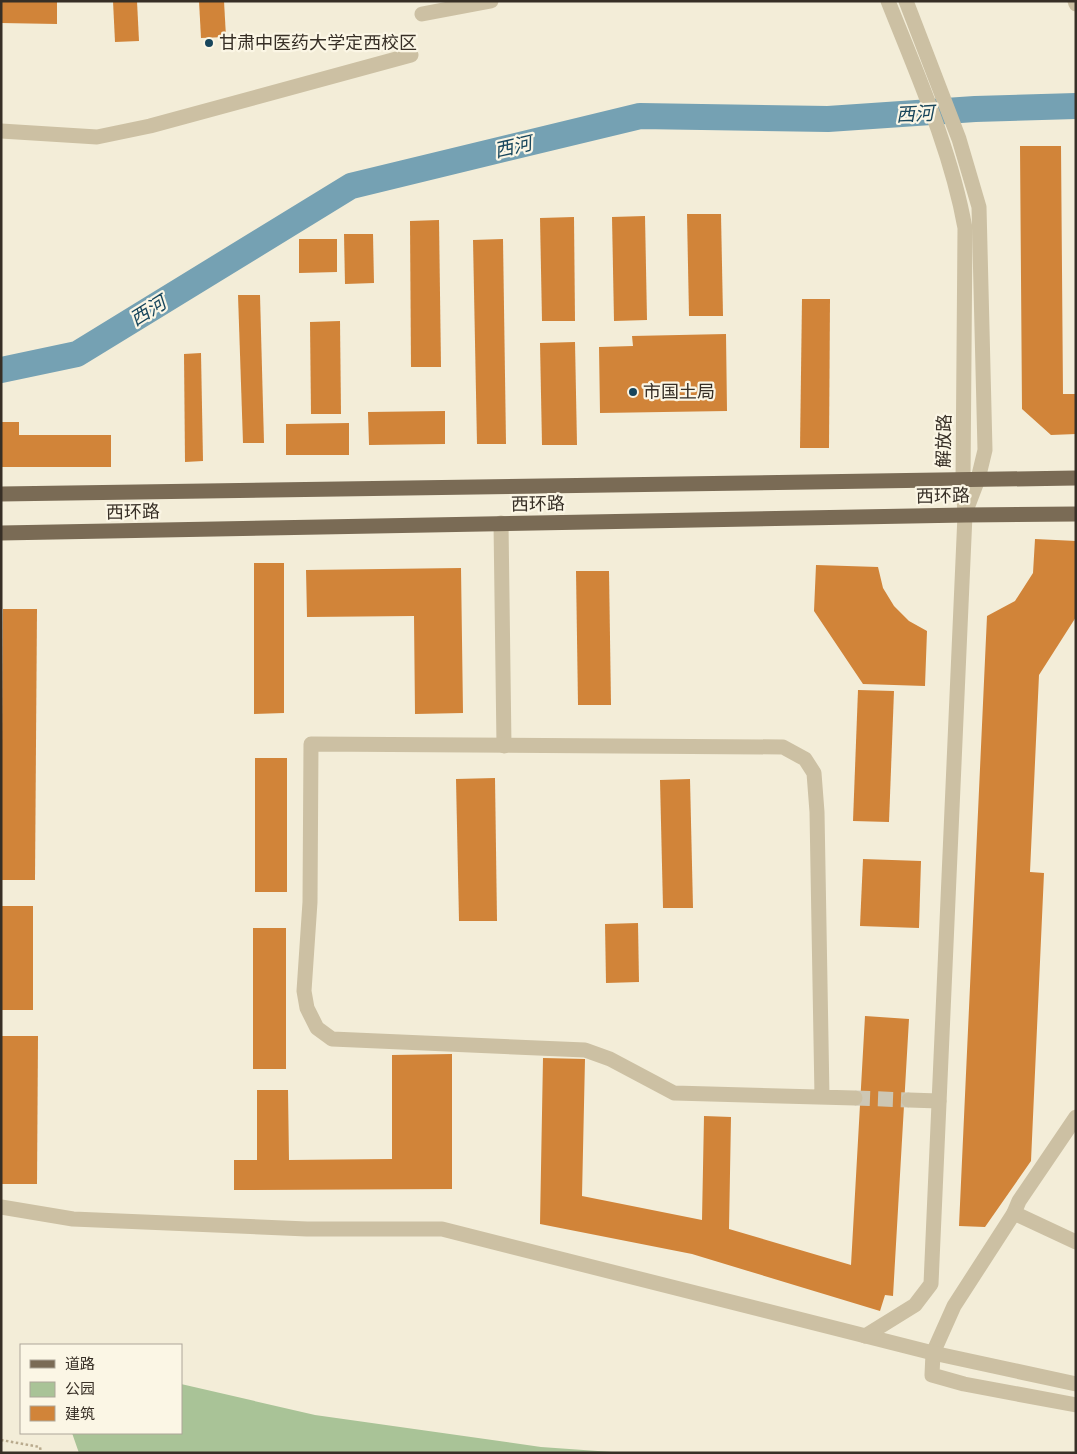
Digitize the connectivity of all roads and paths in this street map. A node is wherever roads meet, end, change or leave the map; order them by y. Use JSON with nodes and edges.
{"nodes":[{"id":1,"x":491,"y":1,"type":"edge"},
{"id":2,"x":888,"y":1,"type":"edge"},
{"id":3,"x":906,"y":1,"type":"edge"},
{"id":4,"x":422,"y":14,"type":"dead end"},
{"id":5,"x":411,"y":55,"type":"dead end"},
{"id":6,"x":1,"y":132,"type":"edge"},
{"id":7,"x":1076,"y":478,"type":"edge"},
{"id":8,"x":970,"y":479,"type":"junction"},
{"id":9,"x":1,"y":494,"type":"edge"},
{"id":10,"x":965,"y":514,"type":"junction"},
{"id":11,"x":1076,"y":514,"type":"edge"},
{"id":12,"x":501,"y":523,"type":"junction"},
{"id":13,"x":1,"y":533,"type":"edge"},
{"id":14,"x":504,"y":746,"type":"junction"},
{"id":15,"x":822,"y":1097,"type":"junction"},
{"id":16,"x":855,"y":1098,"type":"tunnel mouth"},
{"id":17,"x":909,"y":1100,"type":"tunnel mouth"},
{"id":18,"x":939,"y":1101,"type":"junction"},
{"id":19,"x":1076,"y":1117,"type":"edge"},
{"id":20,"x":1,"y":1208,"type":"edge"},
{"id":21,"x":1014,"y":1213,"type":"junction"},
{"id":22,"x":1076,"y":1242,"type":"edge"},
{"id":23,"x":865,"y":1336,"type":"junction"},
{"id":24,"x":933,"y":1353,"type":"junction"},
{"id":25,"x":1076,"y":1384,"type":"edge"},
{"id":26,"x":1076,"y":1405,"type":"edge"},
{"id":27,"x":1,"y":1440,"type":"edge"},
{"id":28,"x":41,"y":1453,"type":"edge"}],
"edges":[{"from":1,"to":4,"type":"street"},
{"from":2,"to":8,"type":"street","name":"解放路"},
{"from":3,"to":8,"type":"street","name":"解放路"},
{"from":5,"to":6,"type":"street"},
{"from":7,"to":8,"type":"main road","name":"西环路"},
{"from":8,"to":9,"type":"main road","name":"西环路"},
{"from":8,"to":10,"type":"street","name":"解放路"},
{"from":10,"to":11,"type":"main road","name":"西环路"},
{"from":10,"to":12,"type":"main road","name":"西环路"},
{"from":10,"to":18,"type":"street","name":"解放路"},
{"from":12,"to":13,"type":"main road","name":"西环路"},
{"from":12,"to":14,"type":"street"},
{"from":14,"to":15,"type":"street"},
{"from":14,"to":15,"type":"street"},
{"from":15,"to":16,"type":"street"},
{"from":17,"to":18,"type":"street"},
{"from":18,"to":23,"type":"street","name":"解放路"},
{"from":19,"to":21,"type":"street"},
{"from":20,"to":23,"type":"street"},
{"from":21,"to":22,"type":"street"},
{"from":21,"to":24,"type":"street"},
{"from":23,"to":24,"type":"street"},
{"from":24,"to":25,"type":"street"},
{"from":24,"to":26,"type":"street"},
{"from":27,"to":28,"type":"path"}]}
